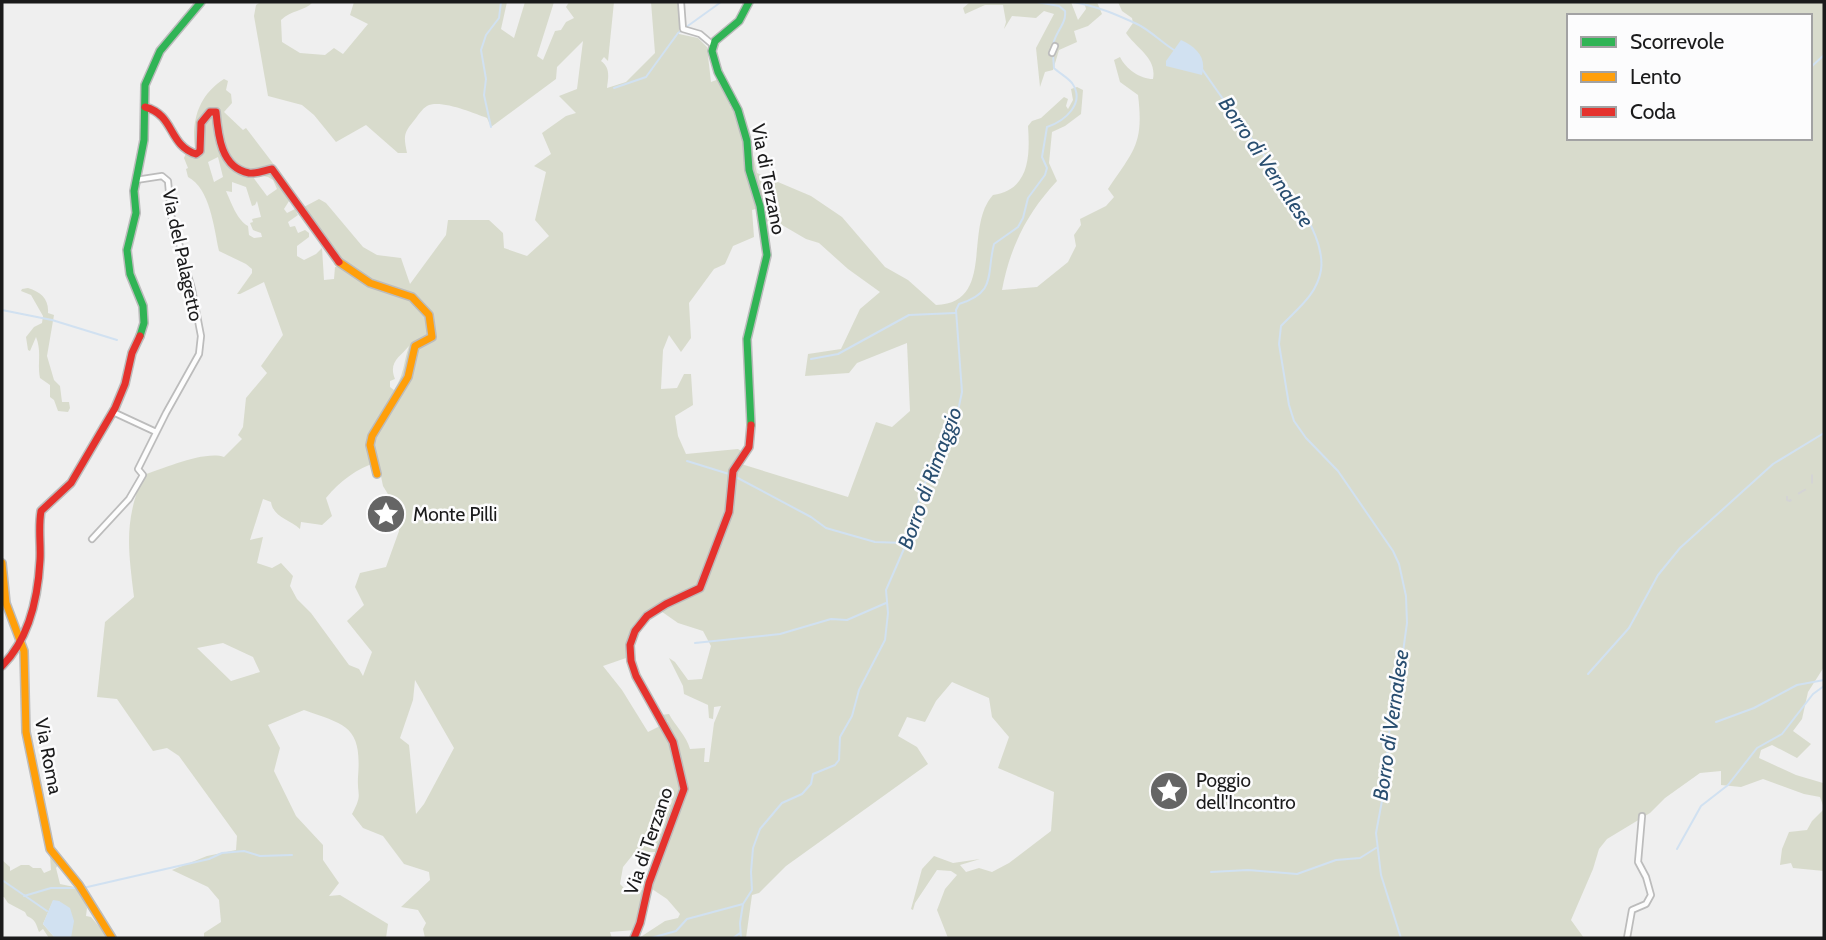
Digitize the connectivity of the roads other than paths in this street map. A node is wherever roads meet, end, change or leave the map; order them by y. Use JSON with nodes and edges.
{"nodes":[{"id":1,"x":201,"y":2,"type":"edge"},
{"id":2,"x":681,"y":2,"type":"edge"},
{"id":3,"x":749,"y":2,"type":"edge"},
{"id":4,"x":713,"y":45,"type":"junction"},
{"id":5,"x":1055,"y":46,"type":"dead end"},
{"id":6,"x":1052,"y":53,"type":"dead end"},
{"id":7,"x":145,"y":107,"type":"junction"},
{"id":8,"x":135,"y":180,"type":"junction"},
{"id":9,"x":113,"y":412,"type":"junction"},
{"id":10,"x":156,"y":432,"type":"junction"},
{"id":11,"x":377,"y":474,"type":"dead end"},
{"id":12,"x":92,"y":539,"type":"dead end"},
{"id":13,"x":2,"y":563,"type":"edge"},
{"id":14,"x":22,"y":641,"type":"junction"},
{"id":15,"x":2,"y":666,"type":"edge"},
{"id":16,"x":1642,"y":816,"type":"dead end"},
{"id":17,"x":112,"y":938,"type":"edge"},
{"id":18,"x":634,"y":938,"type":"edge"},
{"id":19,"x":1627,"y":938,"type":"edge"}],
"edges":[{"from":1,"to":7,"type":"street"},
{"from":2,"to":4,"type":"street"},
{"from":3,"to":4,"type":"street"},
{"from":4,"to":18,"type":"street","name":"Via di Terzano"},
{"from":5,"to":6,"type":"street"},
{"from":7,"to":8,"type":"street"},
{"from":7,"to":11,"type":"street"},
{"from":8,"to":9,"type":"street"},
{"from":8,"to":10,"type":"street","name":"Via del Palagetto"},
{"from":9,"to":10,"type":"street"},
{"from":9,"to":14,"type":"street"},
{"from":10,"to":12,"type":"street","name":"Via del Palagetto"},
{"from":13,"to":14,"type":"street","name":"Via Roma"},
{"from":14,"to":15,"type":"street"},
{"from":14,"to":17,"type":"street","name":"Via Roma"},
{"from":16,"to":19,"type":"street"}]}
